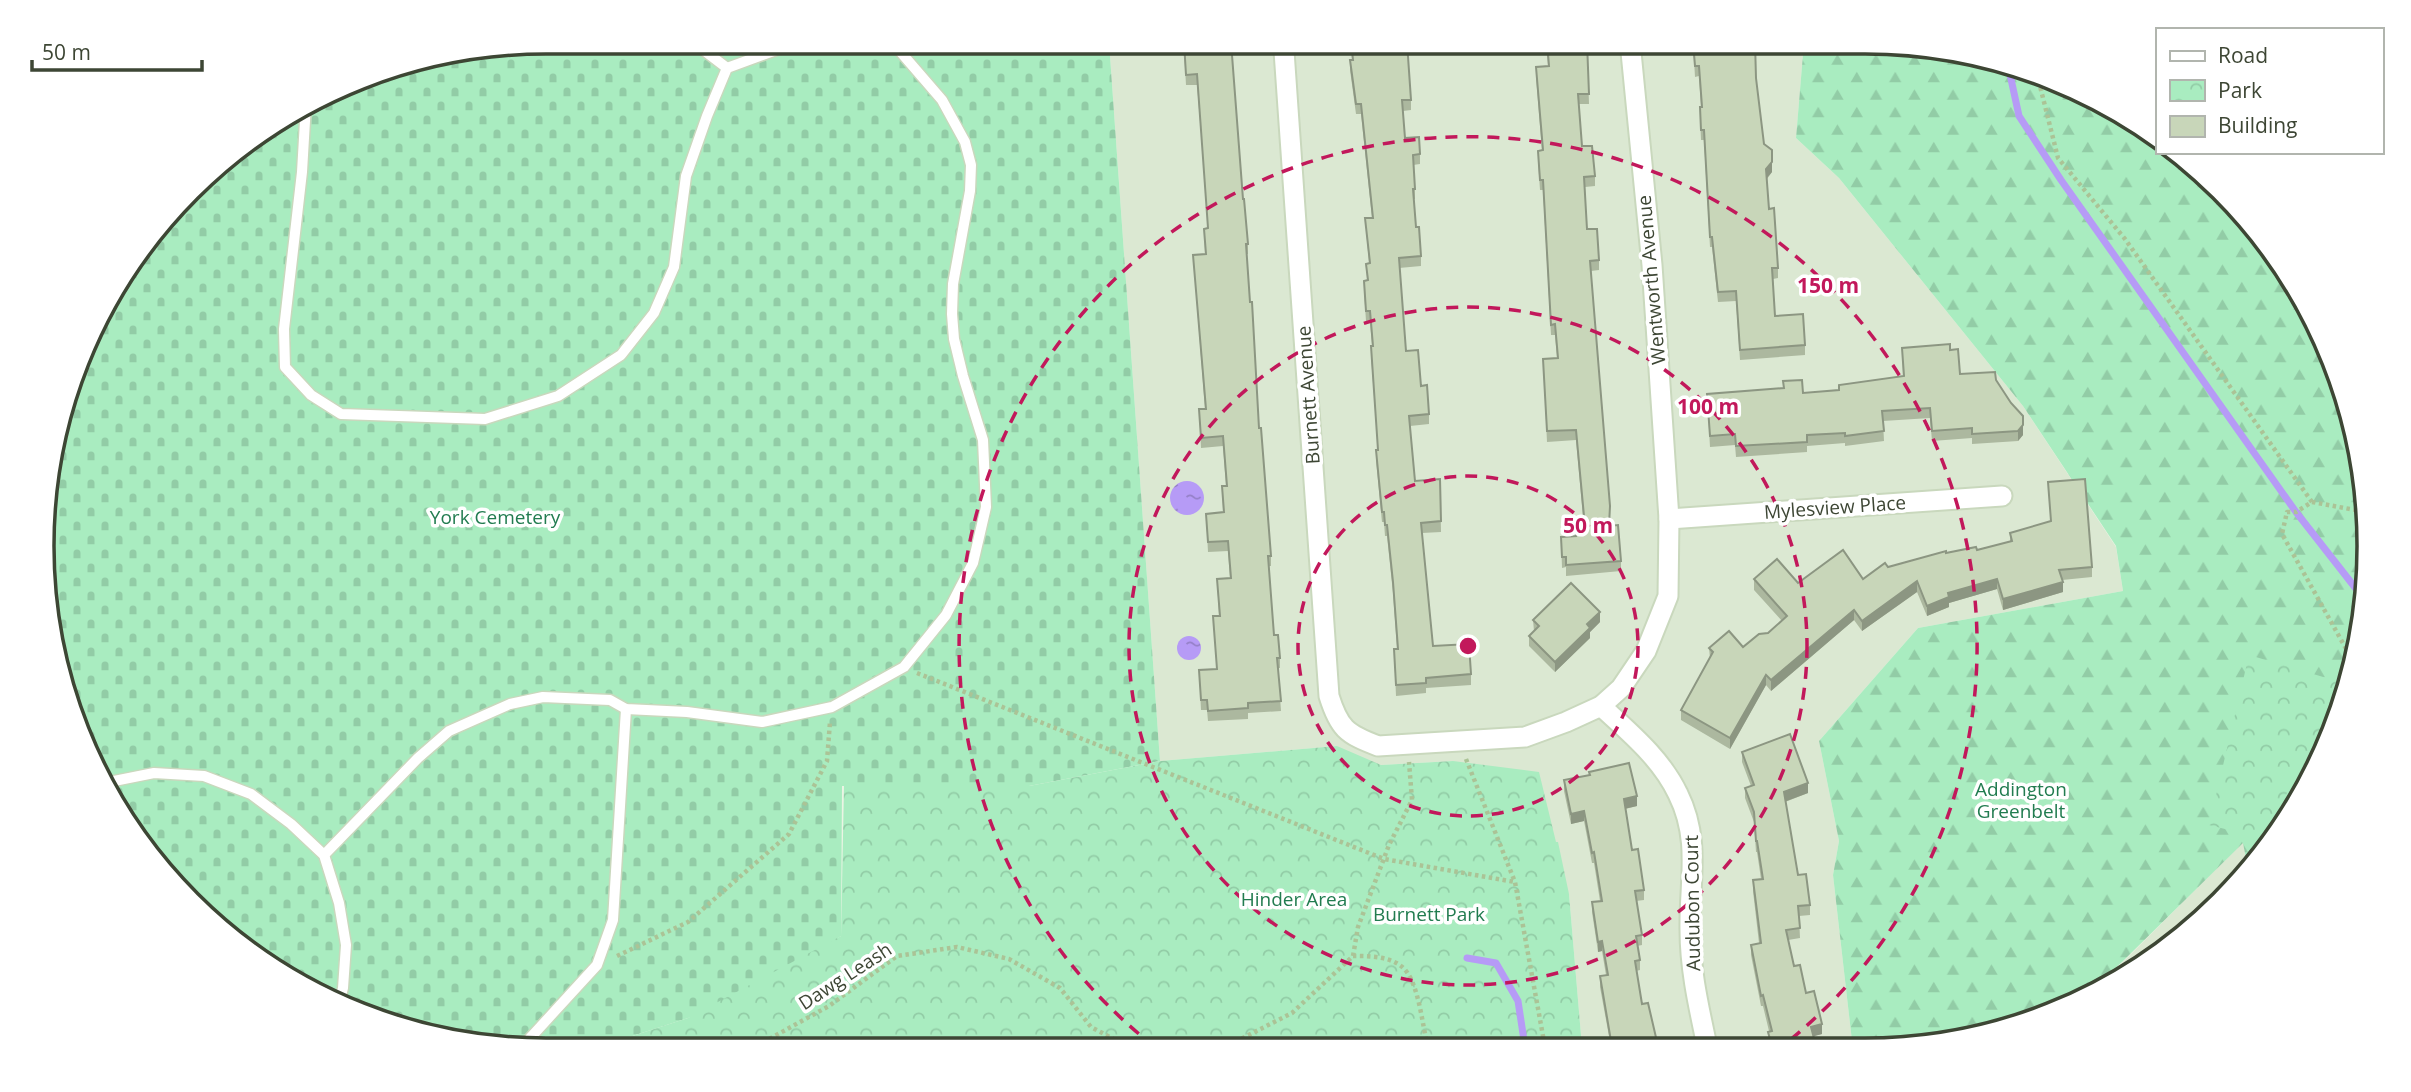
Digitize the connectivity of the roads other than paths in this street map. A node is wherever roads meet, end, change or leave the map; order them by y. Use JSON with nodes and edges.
{"nodes":[{"id":1,"x":709,"y":54,"type":"edge"},
{"id":2,"x":766,"y":54,"type":"edge"},
{"id":3,"x":902,"y":54,"type":"edge"},
{"id":4,"x":1284,"y":54,"type":"edge"},
{"id":5,"x":1631,"y":54,"type":"edge"},
{"id":6,"x":727,"y":68,"type":"junction"},
{"id":7,"x":305,"y":117,"type":"edge"},
{"id":8,"x":2002,"y":496,"type":"dead end"},
{"id":9,"x":1669,"y":519,"type":"junction"},
{"id":10,"x":1601,"y":706,"type":"junction"},
{"id":11,"x":626,"y":709,"type":"junction"},
{"id":12,"x":1356,"y":738,"type":"joint"},
{"id":13,"x":114,"y":781,"type":"edge"},
{"id":14,"x":324,"y":855,"type":"junction"},
{"id":15,"x":342,"y":993,"type":"edge"},
{"id":16,"x":530,"y":1037,"type":"edge"},
{"id":17,"x":1705,"y":1038,"type":"edge"}],
"edges":[{"from":1,"to":6,"type":"lane"},
{"from":2,"to":6,"type":"lane"},
{"from":3,"to":11,"type":"lane"},
{"from":4,"to":12,"type":"street","name":"Burnett Avenue"},
{"from":5,"to":9,"type":"street","name":"Wentworth Avenue"},
{"from":6,"to":7,"type":"lane"},
{"from":8,"to":9,"type":"street","name":"Mylesview Place"},
{"from":9,"to":10,"type":"street","name":"Wentworth Avenue"},
{"from":10,"to":12,"type":"street","name":"Wentworth Avenue"},
{"from":10,"to":17,"type":"street","name":"Audubon Court"},
{"from":11,"to":14,"type":"lane"},
{"from":11,"to":16,"type":"lane"},
{"from":13,"to":14,"type":"lane"},
{"from":14,"to":15,"type":"lane"}]}
